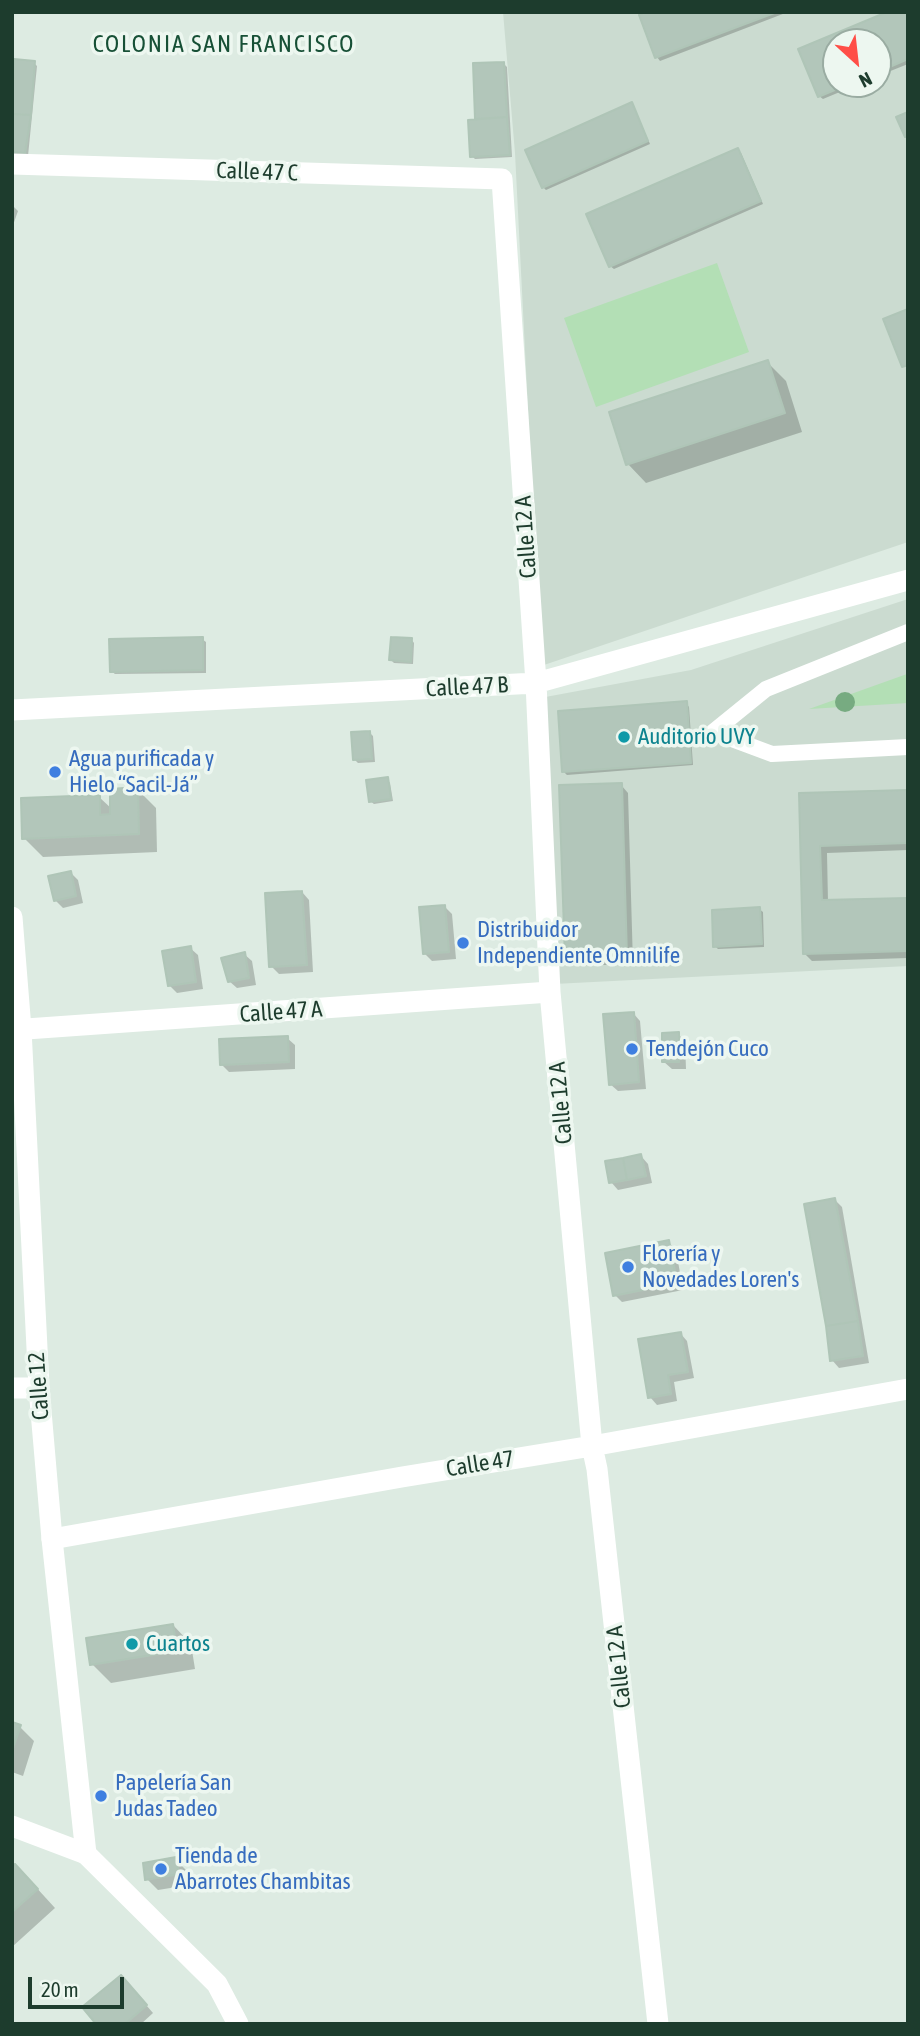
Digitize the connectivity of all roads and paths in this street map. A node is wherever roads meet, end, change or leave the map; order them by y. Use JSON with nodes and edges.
{"nodes":[{"id":1,"x":12,"y":164,"type":"edge"},
{"id":2,"x":502,"y":179,"type":"joint"},
{"id":3,"x":908,"y":580,"type":"edge"},
{"id":4,"x":908,"y":632,"type":"edge"},
{"id":5,"x":536,"y":683,"type":"junction"},
{"id":6,"x":12,"y":710,"type":"edge"},
{"id":7,"x":908,"y":747,"type":"edge"},
{"id":8,"x":12,"y":917,"type":"edge"},
{"id":9,"x":550,"y":992,"type":"junction"},
{"id":10,"x":16,"y":1030,"type":"edge"},
{"id":11,"x":12,"y":1388,"type":"edge"},
{"id":12,"x":39,"y":1388,"type":"junction"},
{"id":13,"x":908,"y":1389,"type":"edge"},
{"id":14,"x":592,"y":1446,"type":"junction"},
{"id":15,"x":52,"y":1539,"type":"junction"},
{"id":16,"x":12,"y":1826,"type":"edge"},
{"id":17,"x":86,"y":1854,"type":"junction"},
{"id":18,"x":238,"y":2024,"type":"edge"},
{"id":19,"x":658,"y":2024,"type":"edge"}],
"edges":[{"from":1,"to":2,"type":"street","name":"Calle 47 C"},
{"from":2,"to":5,"type":"street","name":"Calle 12 A"},
{"from":3,"to":5,"type":"street","name":"Calle 47 B"},
{"from":4,"to":7,"type":"lane"},
{"from":5,"to":6,"type":"street","name":"Calle 47 B"},
{"from":5,"to":9,"type":"street","name":"Calle 12 A"},
{"from":8,"to":10,"type":"street","name":"Calle 12"},
{"from":9,"to":10,"type":"street","name":"Calle 47 A"},
{"from":9,"to":14,"type":"street","name":"Calle 12 A"},
{"from":10,"to":12,"type":"street","name":"Calle 12"},
{"from":11,"to":12,"type":"street"},
{"from":12,"to":15,"type":"street","name":"Calle 12"},
{"from":13,"to":14,"type":"street","name":"Calle 47"},
{"from":14,"to":15,"type":"street","name":"Calle 47"},
{"from":14,"to":19,"type":"street","name":"Calle 12 A"},
{"from":15,"to":17,"type":"street","name":"Calle 12"},
{"from":16,"to":17,"type":"street"},
{"from":17,"to":18,"type":"street"}]}
